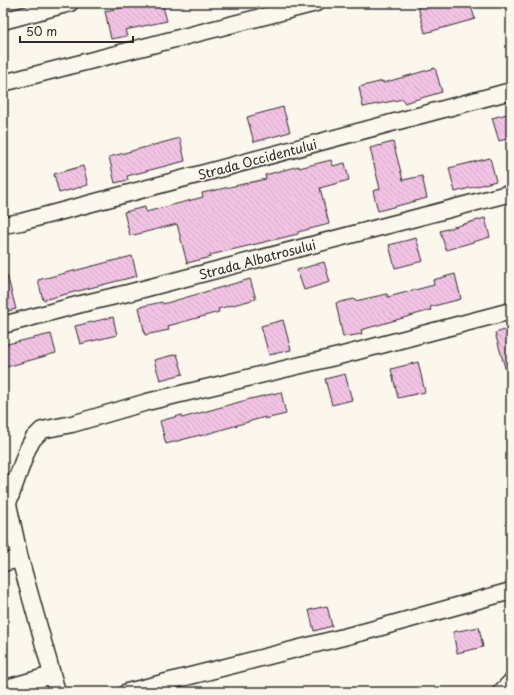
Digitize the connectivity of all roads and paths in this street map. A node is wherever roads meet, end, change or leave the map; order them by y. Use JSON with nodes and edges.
{"nodes":[{"id":1,"x":70,"y":3,"type":"edge"},
{"id":2,"x":316,"y":3,"type":"edge"},
{"id":3,"x":3,"y":21,"type":"edge"},
{"id":4,"x":3,"y":83,"type":"edge"},
{"id":5,"x":511,"y":91,"type":"edge"},
{"id":6,"x":511,"y":193,"type":"edge"},
{"id":7,"x":3,"y":225,"type":"edge"},
{"id":8,"x":511,"y":311,"type":"edge"},
{"id":9,"x":3,"y":325,"type":"edge"},
{"id":10,"x":3,"y":481,"type":"edge"},
{"id":11,"x":8,"y":503,"type":"junction"},
{"id":12,"x":20,"y":559,"type":"junction"},
{"id":13,"x":3,"y":563,"type":"edge"},
{"id":14,"x":511,"y":591,"type":"edge"},
{"id":15,"x":52,"y":675,"type":"junction"},
{"id":16,"x":511,"y":682,"type":"edge"},
{"id":17,"x":3,"y":689,"type":"edge"},
{"id":18,"x":57,"y":692,"type":"edge"},
{"id":19,"x":127,"y":692,"type":"edge"},
{"id":20,"x":501,"y":692,"type":"edge"}],
"edges":[{"from":1,"to":3,"type":"street"},
{"from":2,"to":4,"type":"street"},
{"from":5,"to":7,"type":"street","name":"Strada Occidentului"},
{"from":6,"to":9,"type":"street","name":"Strada Albatrosului"},
{"from":8,"to":11,"type":"street"},
{"from":10,"to":11,"type":"street"},
{"from":11,"to":12,"type":"street"},
{"from":12,"to":13,"type":"street"},
{"from":12,"to":15,"type":"street"},
{"from":14,"to":19,"type":"street"},
{"from":15,"to":17,"type":"street"},
{"from":15,"to":18,"type":"street"},
{"from":16,"to":20,"type":"street"}]}
